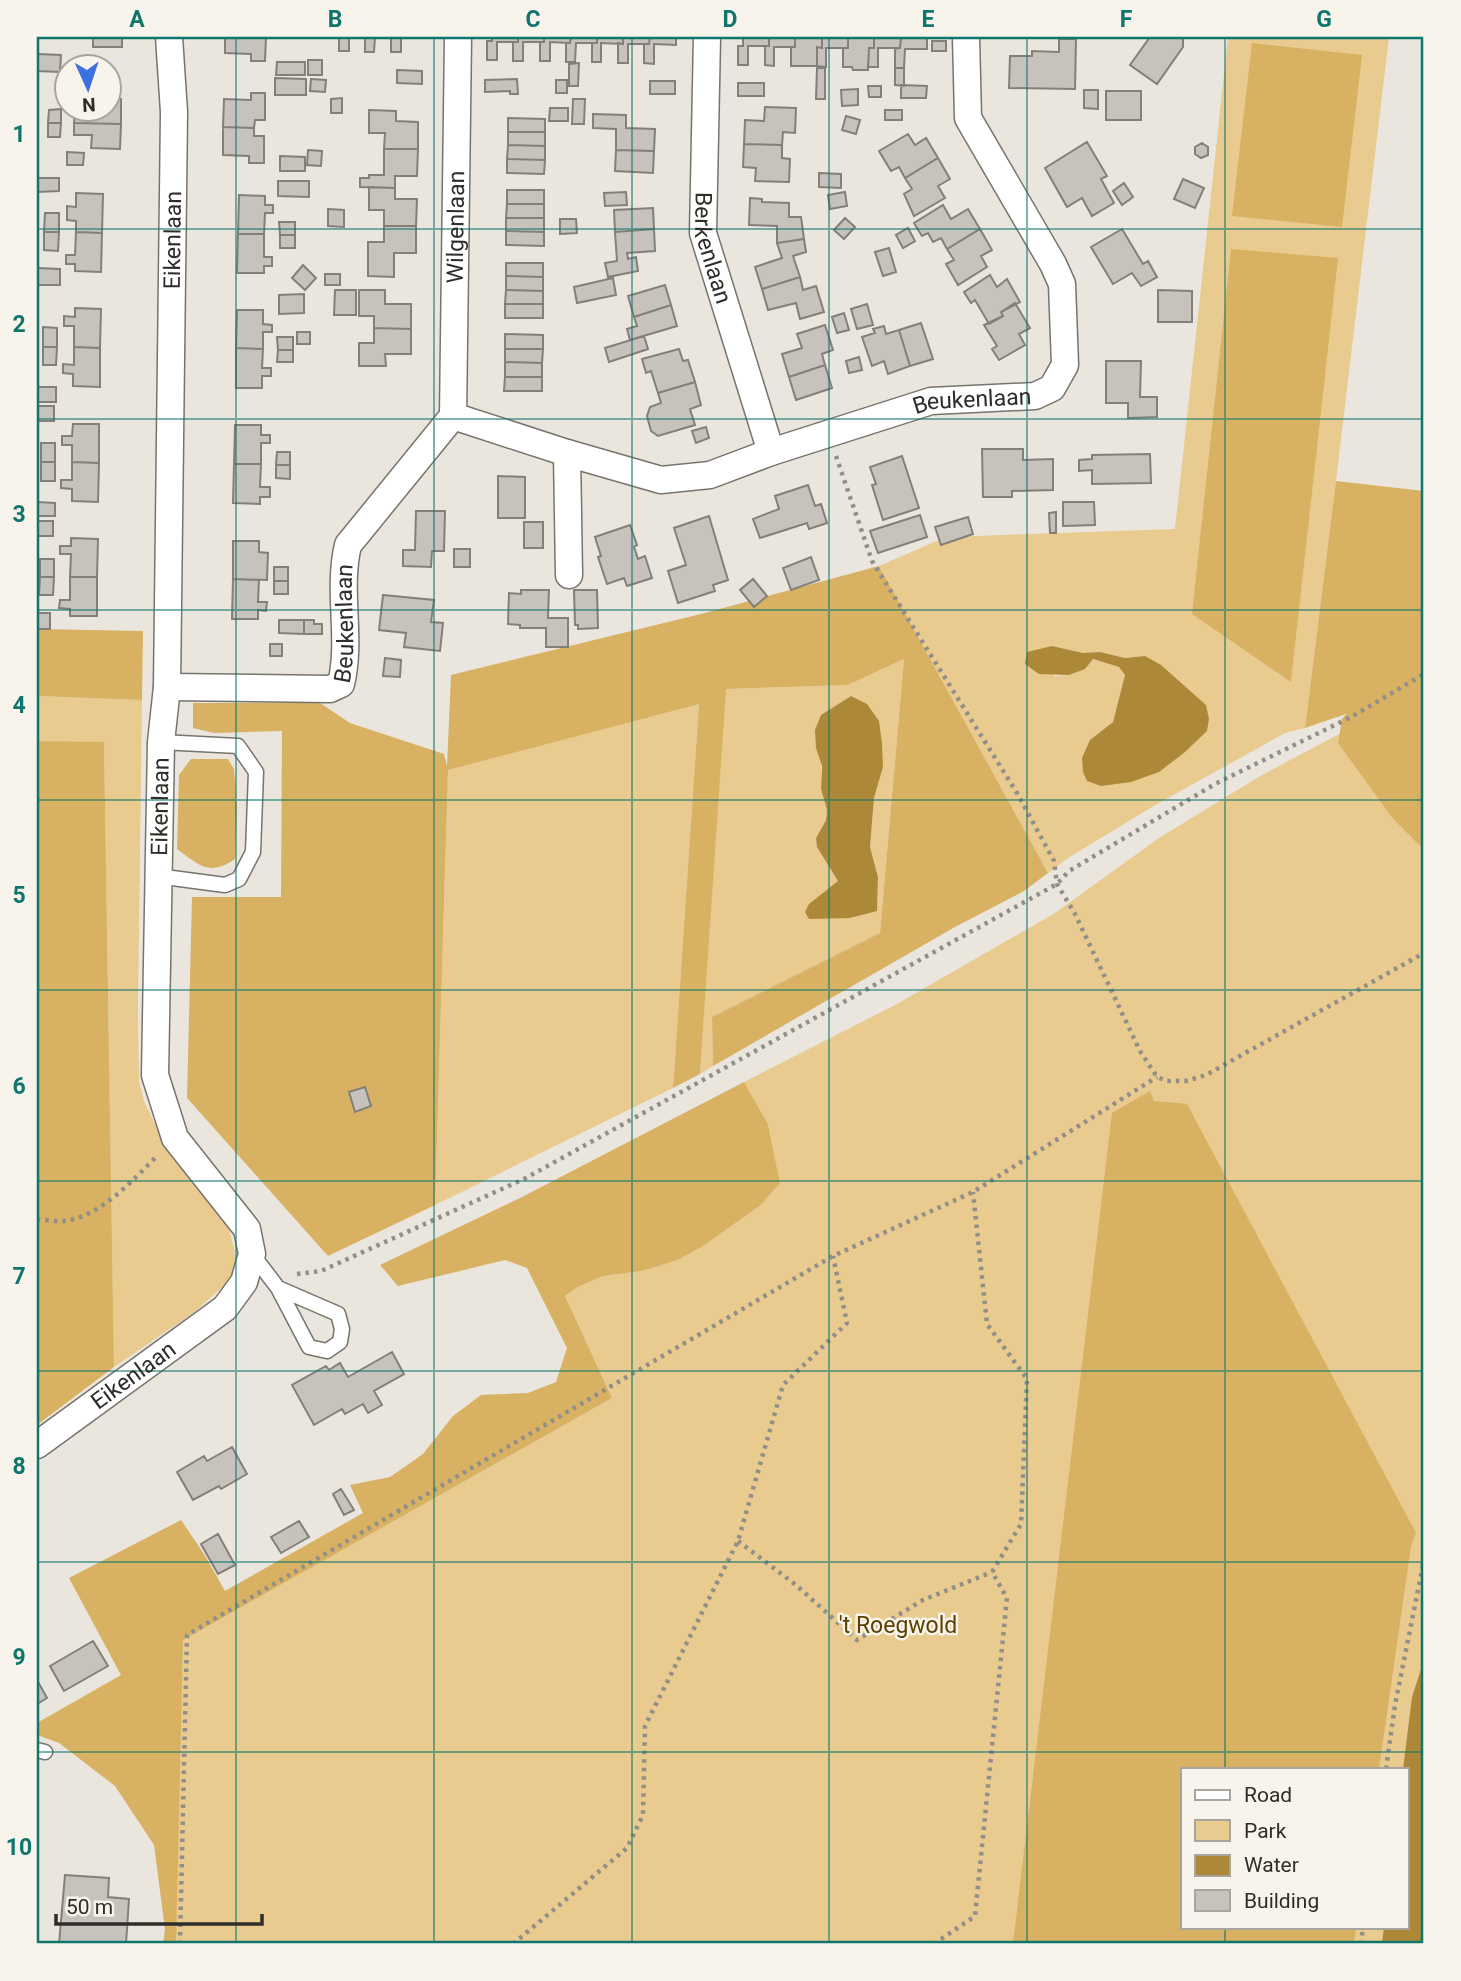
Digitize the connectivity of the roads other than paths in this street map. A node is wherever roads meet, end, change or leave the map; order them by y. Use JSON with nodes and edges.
{"nodes":[{"id":1,"x":169,"y":37,"type":"edge"},
{"id":2,"x":458,"y":37,"type":"edge"},
{"id":3,"x":708,"y":37,"type":"edge"},
{"id":4,"x":966,"y":37,"type":"edge"},
{"id":5,"x":453,"y":416,"type":"junction"},
{"id":6,"x":771,"y":452,"type":"junction"},
{"id":7,"x":567,"y":453,"type":"junction"},
{"id":8,"x":569,"y":575,"type":"dead end"},
{"id":9,"x":167,"y":687,"type":"junction"},
{"id":10,"x":161,"y":742,"type":"junction"},
{"id":11,"x":158,"y":876,"type":"junction"},
{"id":12,"x":252,"y":1254,"type":"junction"},
{"id":13,"x":278,"y":1288,"type":"junction"},
{"id":14,"x":37,"y":1445,"type":"edge"}],
"edges":[{"from":1,"to":9,"type":"street","name":"Eikenlaan"},
{"from":2,"to":5,"type":"street","name":"Wilgenlaan"},
{"from":3,"to":6,"type":"street","name":"Berkenlaan"},
{"from":4,"to":6,"type":"street","name":"Beukenlaan"},
{"from":5,"to":7,"type":"street","name":"Beukenlaan"},
{"from":5,"to":9,"type":"street","name":"Beukenlaan"},
{"from":6,"to":7,"type":"street","name":"Beukenlaan"},
{"from":7,"to":8,"type":"street"},
{"from":9,"to":10,"type":"street","name":"Eikenlaan"},
{"from":10,"to":11,"type":"street","name":"Eikenlaan"},
{"from":10,"to":11,"type":"lane"},
{"from":11,"to":12,"type":"street","name":"Eikenlaan"},
{"from":12,"to":13,"type":"lane"},
{"from":12,"to":14,"type":"street","name":"Eikenlaan"},
{"from":13,"to":13,"type":"lane"}]}
